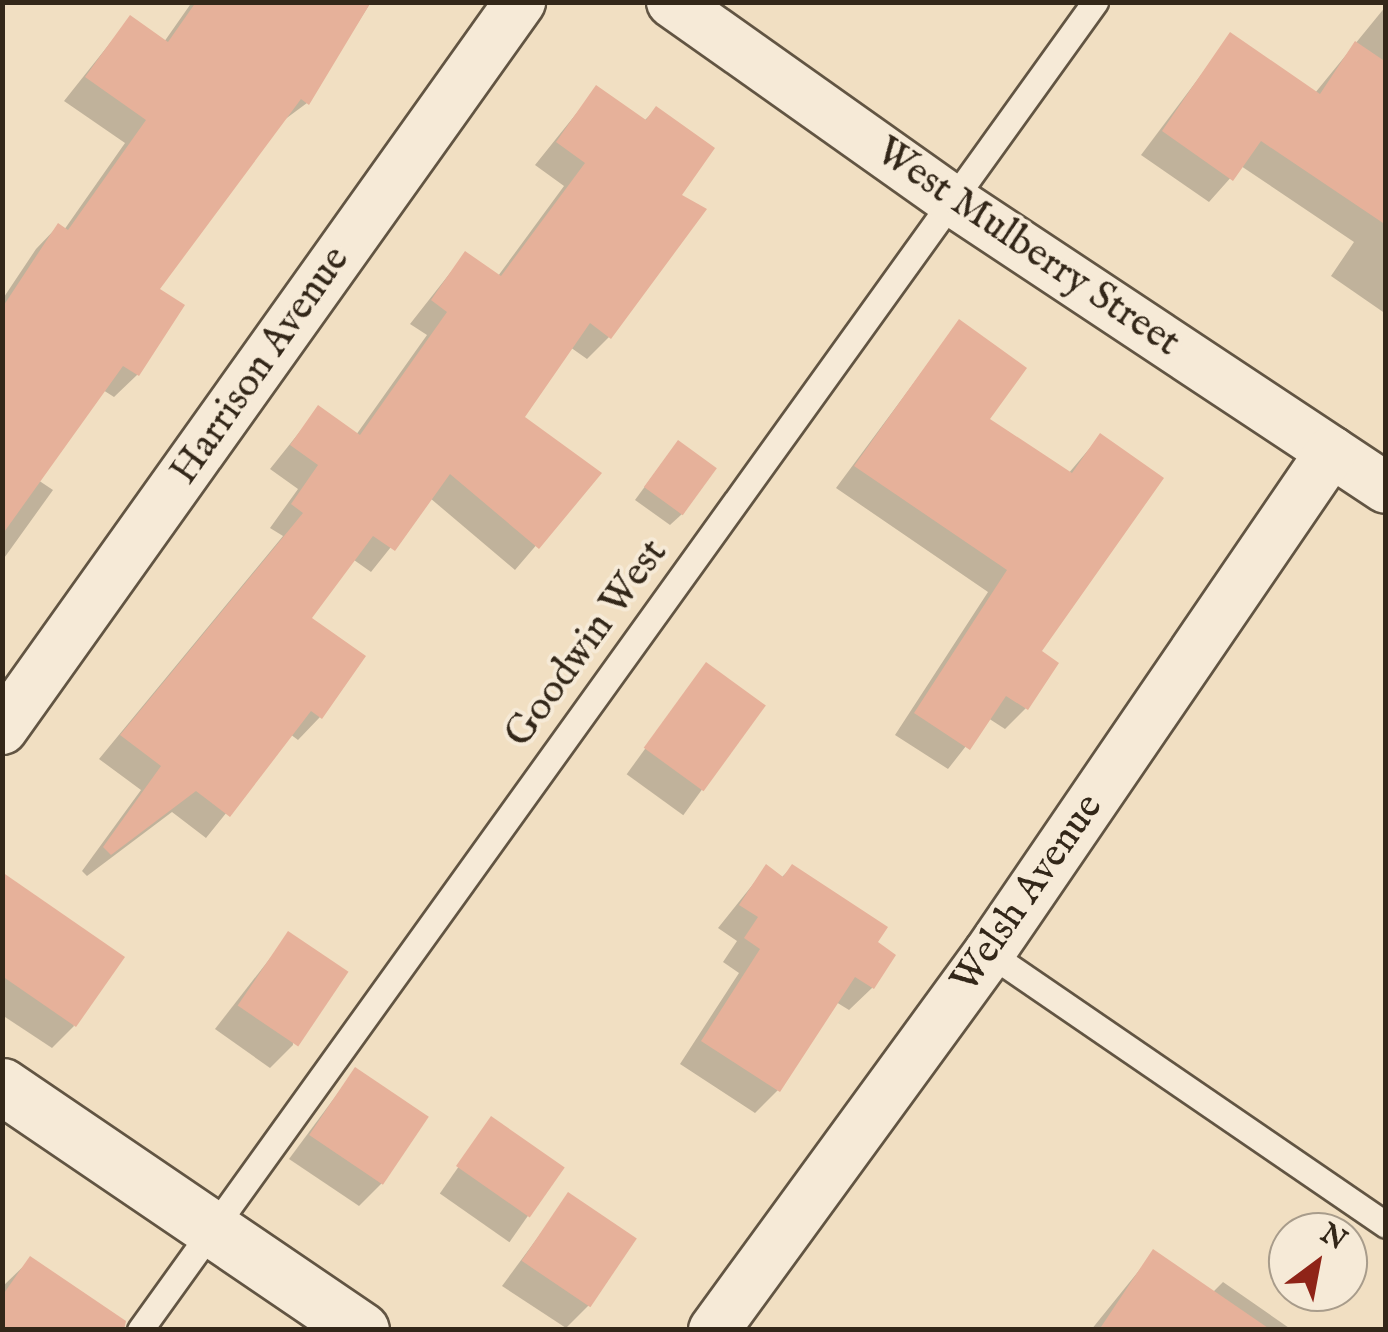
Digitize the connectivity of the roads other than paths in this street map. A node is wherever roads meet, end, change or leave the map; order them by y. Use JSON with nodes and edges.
{"nodes":[{"id":1,"x":520,"y":2,"type":"edge"},
{"id":2,"x":672,"y":2,"type":"edge"},
{"id":3,"x":1095,"y":2,"type":"edge"},
{"id":4,"x":952,"y":201,"type":"junction"},
{"id":5,"x":1331,"y":452,"type":"junction"},
{"id":6,"x":1386,"y":488,"type":"edge"},
{"id":7,"x":2,"y":728,"type":"edge"},
{"id":8,"x":989,"y":953,"type":"junction"},
{"id":9,"x":2,"y":1086,"type":"edge"},
{"id":10,"x":1386,"y":1225,"type":"edge"},
{"id":11,"x":212,"y":1228,"type":"junction"},
{"id":12,"x":140,"y":1330,"type":"edge"},
{"id":13,"x":362,"y":1330,"type":"edge"},
{"id":14,"x":714,"y":1330,"type":"edge"}],
"edges":[{"from":1,"to":7,"type":"street","name":"Harrison Avenue"},
{"from":2,"to":4,"type":"street","name":"West Mulberry Street"},
{"from":3,"to":4,"type":"lane","name":"Goodwin West"},
{"from":4,"to":5,"type":"street","name":"West Mulberry Street"},
{"from":4,"to":11,"type":"lane","name":"Goodwin West"},
{"from":5,"to":6,"type":"street","name":"West Mulberry Street"},
{"from":5,"to":8,"type":"street","name":"Welsh Avenue"},
{"from":8,"to":10,"type":"lane"},
{"from":8,"to":14,"type":"street","name":"Welsh Avenue"},
{"from":9,"to":11,"type":"street"},
{"from":11,"to":12,"type":"lane","name":"Goodwin West"},
{"from":11,"to":13,"type":"street"}]}
